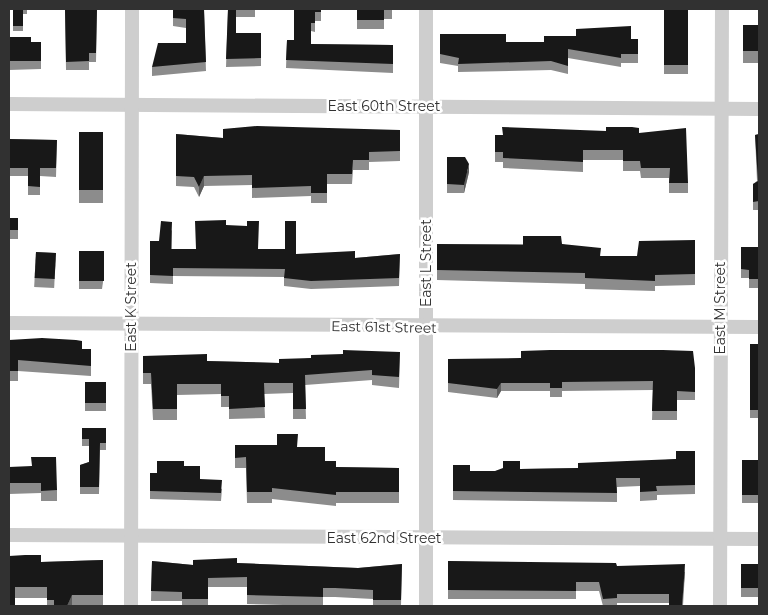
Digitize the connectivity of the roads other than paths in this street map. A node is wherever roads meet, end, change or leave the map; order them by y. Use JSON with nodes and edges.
{"nodes":[{"id":1,"x":132,"y":9,"type":"edge"},
{"id":2,"x":426,"y":9,"type":"edge"},
{"id":3,"x":722,"y":9,"type":"edge"},
{"id":4,"x":9,"y":104,"type":"edge"},
{"id":5,"x":133,"y":104,"type":"junction"},
{"id":6,"x":426,"y":107,"type":"junction"},
{"id":7,"x":720,"y":109,"type":"junction"},
{"id":8,"x":759,"y":109,"type":"edge"},
{"id":9,"x":9,"y":324,"type":"edge"},
{"id":10,"x":131,"y":324,"type":"junction"},
{"id":11,"x":426,"y":327,"type":"junction"},
{"id":12,"x":759,"y":327,"type":"edge"},
{"id":13,"x":719,"y":328,"type":"junction"},
{"id":14,"x":9,"y":535,"type":"edge"},
{"id":15,"x":132,"y":536,"type":"junction"},
{"id":16,"x":426,"y":538,"type":"junction"},
{"id":17,"x":720,"y":538,"type":"junction"},
{"id":18,"x":759,"y":538,"type":"edge"},
{"id":19,"x":132,"y":606,"type":"edge"},
{"id":20,"x":426,"y":606,"type":"edge"},
{"id":21,"x":720,"y":606,"type":"edge"}],
"edges":[{"from":1,"to":5,"type":"street","name":"East K Street"},
{"from":2,"to":6,"type":"street","name":"East L Street"},
{"from":3,"to":7,"type":"street","name":"East M Street"},
{"from":4,"to":5,"type":"street","name":"East 60th Street"},
{"from":5,"to":6,"type":"street","name":"East 60th Street"},
{"from":5,"to":10,"type":"street","name":"East K Street"},
{"from":6,"to":7,"type":"street","name":"East 60th Street"},
{"from":6,"to":11,"type":"street","name":"East L Street"},
{"from":7,"to":8,"type":"street","name":"East 60th Street"},
{"from":7,"to":13,"type":"street","name":"East M Street"},
{"from":9,"to":10,"type":"street","name":"East 61st Street"},
{"from":10,"to":11,"type":"street","name":"East 61st Street"},
{"from":10,"to":15,"type":"street","name":"East K Street"},
{"from":11,"to":13,"type":"street","name":"East 61st Street"},
{"from":11,"to":16,"type":"street","name":"East L Street"},
{"from":12,"to":13,"type":"street","name":"East 61st Street"},
{"from":13,"to":17,"type":"street","name":"East M Street"},
{"from":14,"to":15,"type":"street","name":"East 62nd Street"},
{"from":15,"to":16,"type":"street","name":"East 62nd Street"},
{"from":15,"to":19,"type":"street","name":"East K Street"},
{"from":16,"to":17,"type":"street","name":"East 62nd Street"},
{"from":16,"to":20,"type":"street","name":"East L Street"},
{"from":17,"to":18,"type":"street","name":"East 62nd Street"},
{"from":17,"to":21,"type":"street","name":"East M Street"}]}
